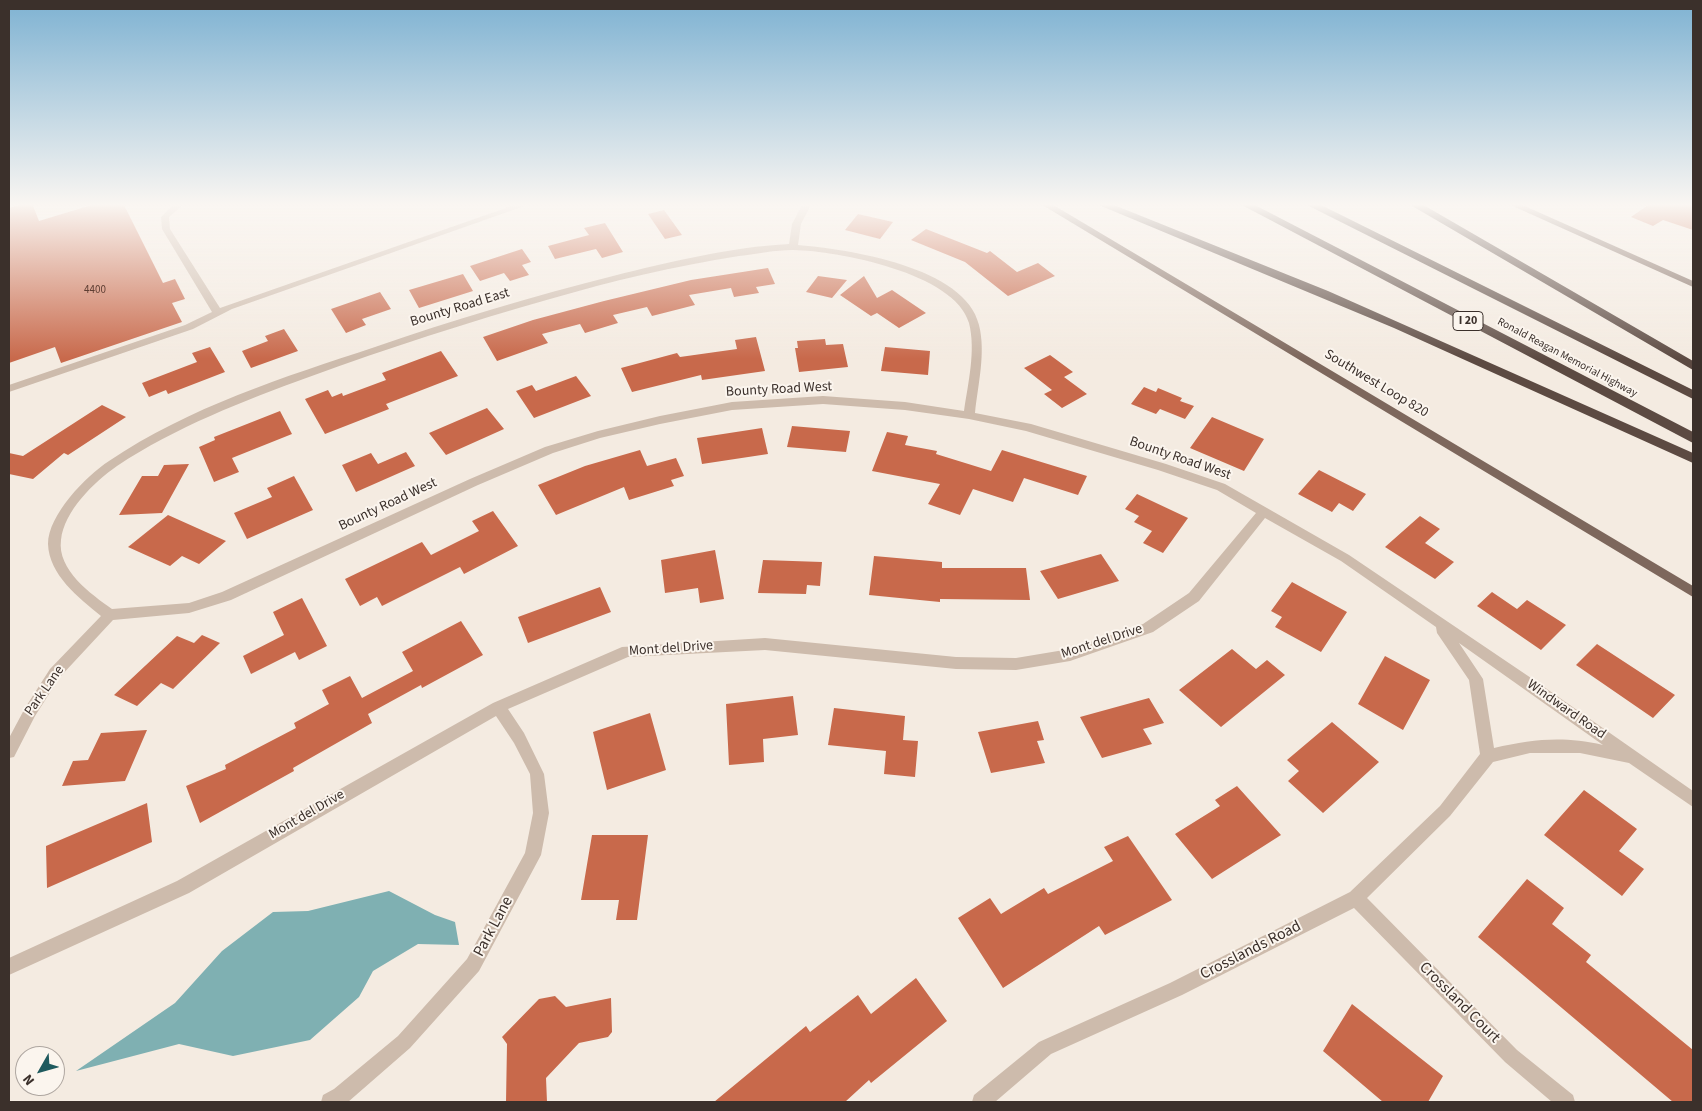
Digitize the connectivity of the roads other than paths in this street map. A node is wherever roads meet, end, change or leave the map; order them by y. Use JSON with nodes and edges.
{"nodes":[{"id":1,"x":182,"y":255,"type":"edge"},
{"id":2,"x":378,"y":255,"type":"edge"},
{"id":3,"x":730,"y":255,"type":"edge"},
{"id":4,"x":845,"y":255,"type":"edge"},
{"id":5,"x":1130,"y":255,"type":"edge"},
{"id":6,"x":1232,"y":255,"type":"edge"},
{"id":7,"x":1342,"y":255,"type":"edge"},
{"id":8,"x":1412,"y":255,"type":"edge"},
{"id":9,"x":1501,"y":255,"type":"edge"},
{"id":10,"x":1627,"y":255,"type":"edge"},
{"id":11,"x":1693,"y":284,"type":"edge"},
{"id":12,"x":218,"y":313,"type":"junction"},
{"id":13,"x":1693,"y":366,"type":"edge"},
{"id":14,"x":9,"y":389,"type":"edge"},
{"id":15,"x":1693,"y":395,"type":"edge"},
{"id":16,"x":969,"y":415,"type":"junction"},
{"id":17,"x":1693,"y":438,"type":"edge"},
{"id":18,"x":1693,"y":458,"type":"edge"},
{"id":19,"x":1264,"y":511,"type":"junction"},
{"id":20,"x":1693,"y":592,"type":"edge"},
{"id":21,"x":110,"y":615,"type":"junction"},
{"id":22,"x":1438,"y":622,"type":"junction"},
{"id":23,"x":498,"y":707,"type":"junction"},
{"id":24,"x":9,"y":752,"type":"edge"},
{"id":25,"x":1488,"y":756,"type":"junction"},
{"id":26,"x":1634,"y":758,"type":"junction"},
{"id":27,"x":1693,"y":800,"type":"edge"},
{"id":28,"x":1356,"y":898,"type":"junction"},
{"id":29,"x":9,"y":967,"type":"edge"},
{"id":30,"x":330,"y":1102,"type":"edge"},
{"id":31,"x":981,"y":1102,"type":"edge"},
{"id":32,"x":1566,"y":1102,"type":"edge"}],
"edges":[{"from":1,"to":12,"type":"street"},
{"from":2,"to":12,"type":"street"},
{"from":3,"to":21,"type":"street","name":"Bounty Road East"},
{"from":4,"to":16,"type":"street","name":"Bounty Road East"},
{"from":5,"to":20,"type":"main road","name":"Southwest Loop 820"},
{"from":6,"to":18,"type":"highway"},
{"from":7,"to":17,"type":"highway","name":"Ronald Reagan Memorial Highway","number":"I 20"},
{"from":8,"to":15,"type":"highway","name":"Ronald Reagan Memorial Highway","number":"I 20"},
{"from":9,"to":13,"type":"highway"},
{"from":10,"to":11,"type":"main road"},
{"from":12,"to":14,"type":"street"},
{"from":16,"to":19,"type":"street","name":"Bounty Road West"},
{"from":16,"to":21,"type":"street","name":"Bounty Road West"},
{"from":19,"to":22,"type":"street","name":"Bounty Road West"},
{"from":19,"to":23,"type":"street","name":"Mont del Drive"},
{"from":21,"to":24,"type":"street","name":"Park Lane"},
{"from":22,"to":25,"type":"street"},
{"from":22,"to":26,"type":"street","name":"Windward Road"},
{"from":23,"to":29,"type":"street","name":"Mont del Drive"},
{"from":23,"to":30,"type":"street","name":"Park Lane"},
{"from":25,"to":26,"type":"street"},
{"from":25,"to":28,"type":"street","name":"Crosslands Road"},
{"from":26,"to":27,"type":"street","name":"Windward Road"},
{"from":28,"to":31,"type":"street","name":"Crosslands Road"},
{"from":28,"to":32,"type":"street","name":"Crossland Court"}]}
